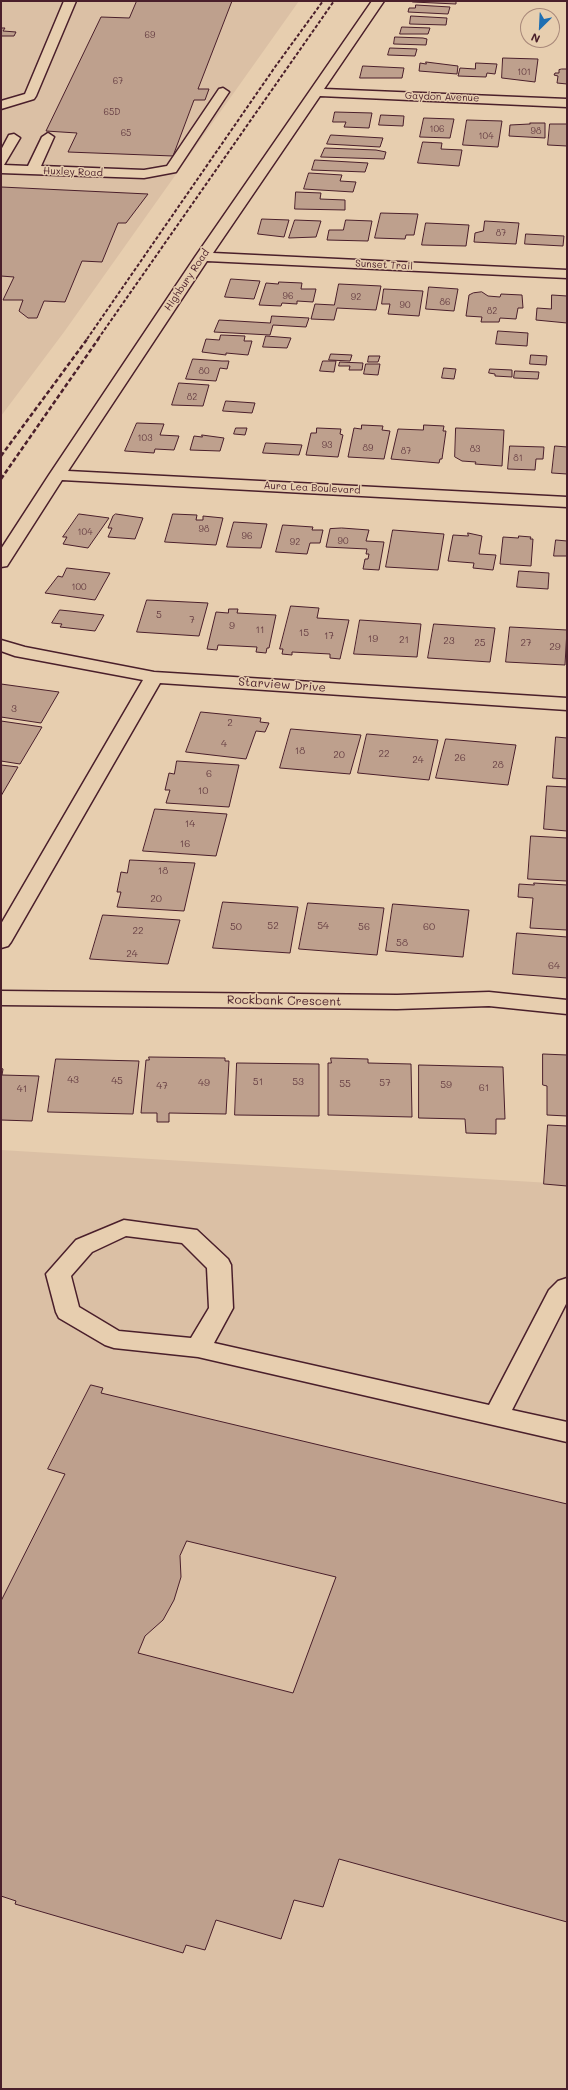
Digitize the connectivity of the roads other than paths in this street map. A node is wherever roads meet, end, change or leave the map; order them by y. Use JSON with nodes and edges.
{"nodes":[{"id":1,"x":70,"y":1,"type":"edge"},
{"id":2,"x":378,"y":1,"type":"edge"},
{"id":3,"x":223,"y":92,"type":"dead end"},
{"id":4,"x":316,"y":92,"type":"junction"},
{"id":5,"x":567,"y":103,"type":"edge"},
{"id":6,"x":1,"y":105,"type":"edge"},
{"id":7,"x":48,"y":137,"type":"dead end"},
{"id":8,"x":14,"y":138,"type":"dead end"},
{"id":9,"x":1,"y":164,"type":"edge"},
{"id":10,"x":35,"y":166,"type":"junction"},
{"id":11,"x":202,"y":257,"type":"junction"},
{"id":12,"x":567,"y":274,"type":"edge"},
{"id":13,"x":57,"y":474,"type":"junction"},
{"id":14,"x":567,"y":502,"type":"edge"},
{"id":15,"x":1,"y":562,"type":"edge"},
{"id":16,"x":1,"y":645,"type":"edge"},
{"id":17,"x":154,"y":677,"type":"junction"},
{"id":18,"x":567,"y":704,"type":"edge"},
{"id":19,"x":1,"y":942,"type":"edge"},
{"id":20,"x":1,"y":998,"type":"edge"},
{"id":21,"x":567,"y":1007,"type":"edge"},
{"id":22,"x":567,"y":1287,"type":"edge"},
{"id":23,"x":198,"y":1348,"type":"junction"},
{"id":24,"x":496,"y":1415,"type":"junction"},
{"id":25,"x":567,"y":1432,"type":"edge"}],
"edges":[{"from":1,"to":6,"type":"street"},
{"from":2,"to":4,"type":"street","name":"Highbury Road"},
{"from":3,"to":10,"type":"street","name":"Huxley Road"},
{"from":4,"to":5,"type":"street","name":"Gaydon Avenue"},
{"from":4,"to":11,"type":"street","name":"Highbury Road"},
{"from":7,"to":10,"type":"street"},
{"from":8,"to":9,"type":"street"},
{"from":9,"to":10,"type":"street","name":"Huxley Road"},
{"from":11,"to":12,"type":"street","name":"Sunset Trail"},
{"from":11,"to":13,"type":"street","name":"Highbury Road"},
{"from":13,"to":14,"type":"street","name":"Aura Lea Boulevard"},
{"from":13,"to":15,"type":"street","name":"Highbury Road"},
{"from":16,"to":17,"type":"street","name":"Starview Drive"},
{"from":17,"to":18,"type":"street","name":"Starview Drive"},
{"from":17,"to":19,"type":"street"},
{"from":20,"to":21,"type":"street","name":"Rockbank Crescent"},
{"from":22,"to":24,"type":"street"},
{"from":23,"to":23,"type":"street"},
{"from":23,"to":24,"type":"street"},
{"from":24,"to":25,"type":"street"}]}
